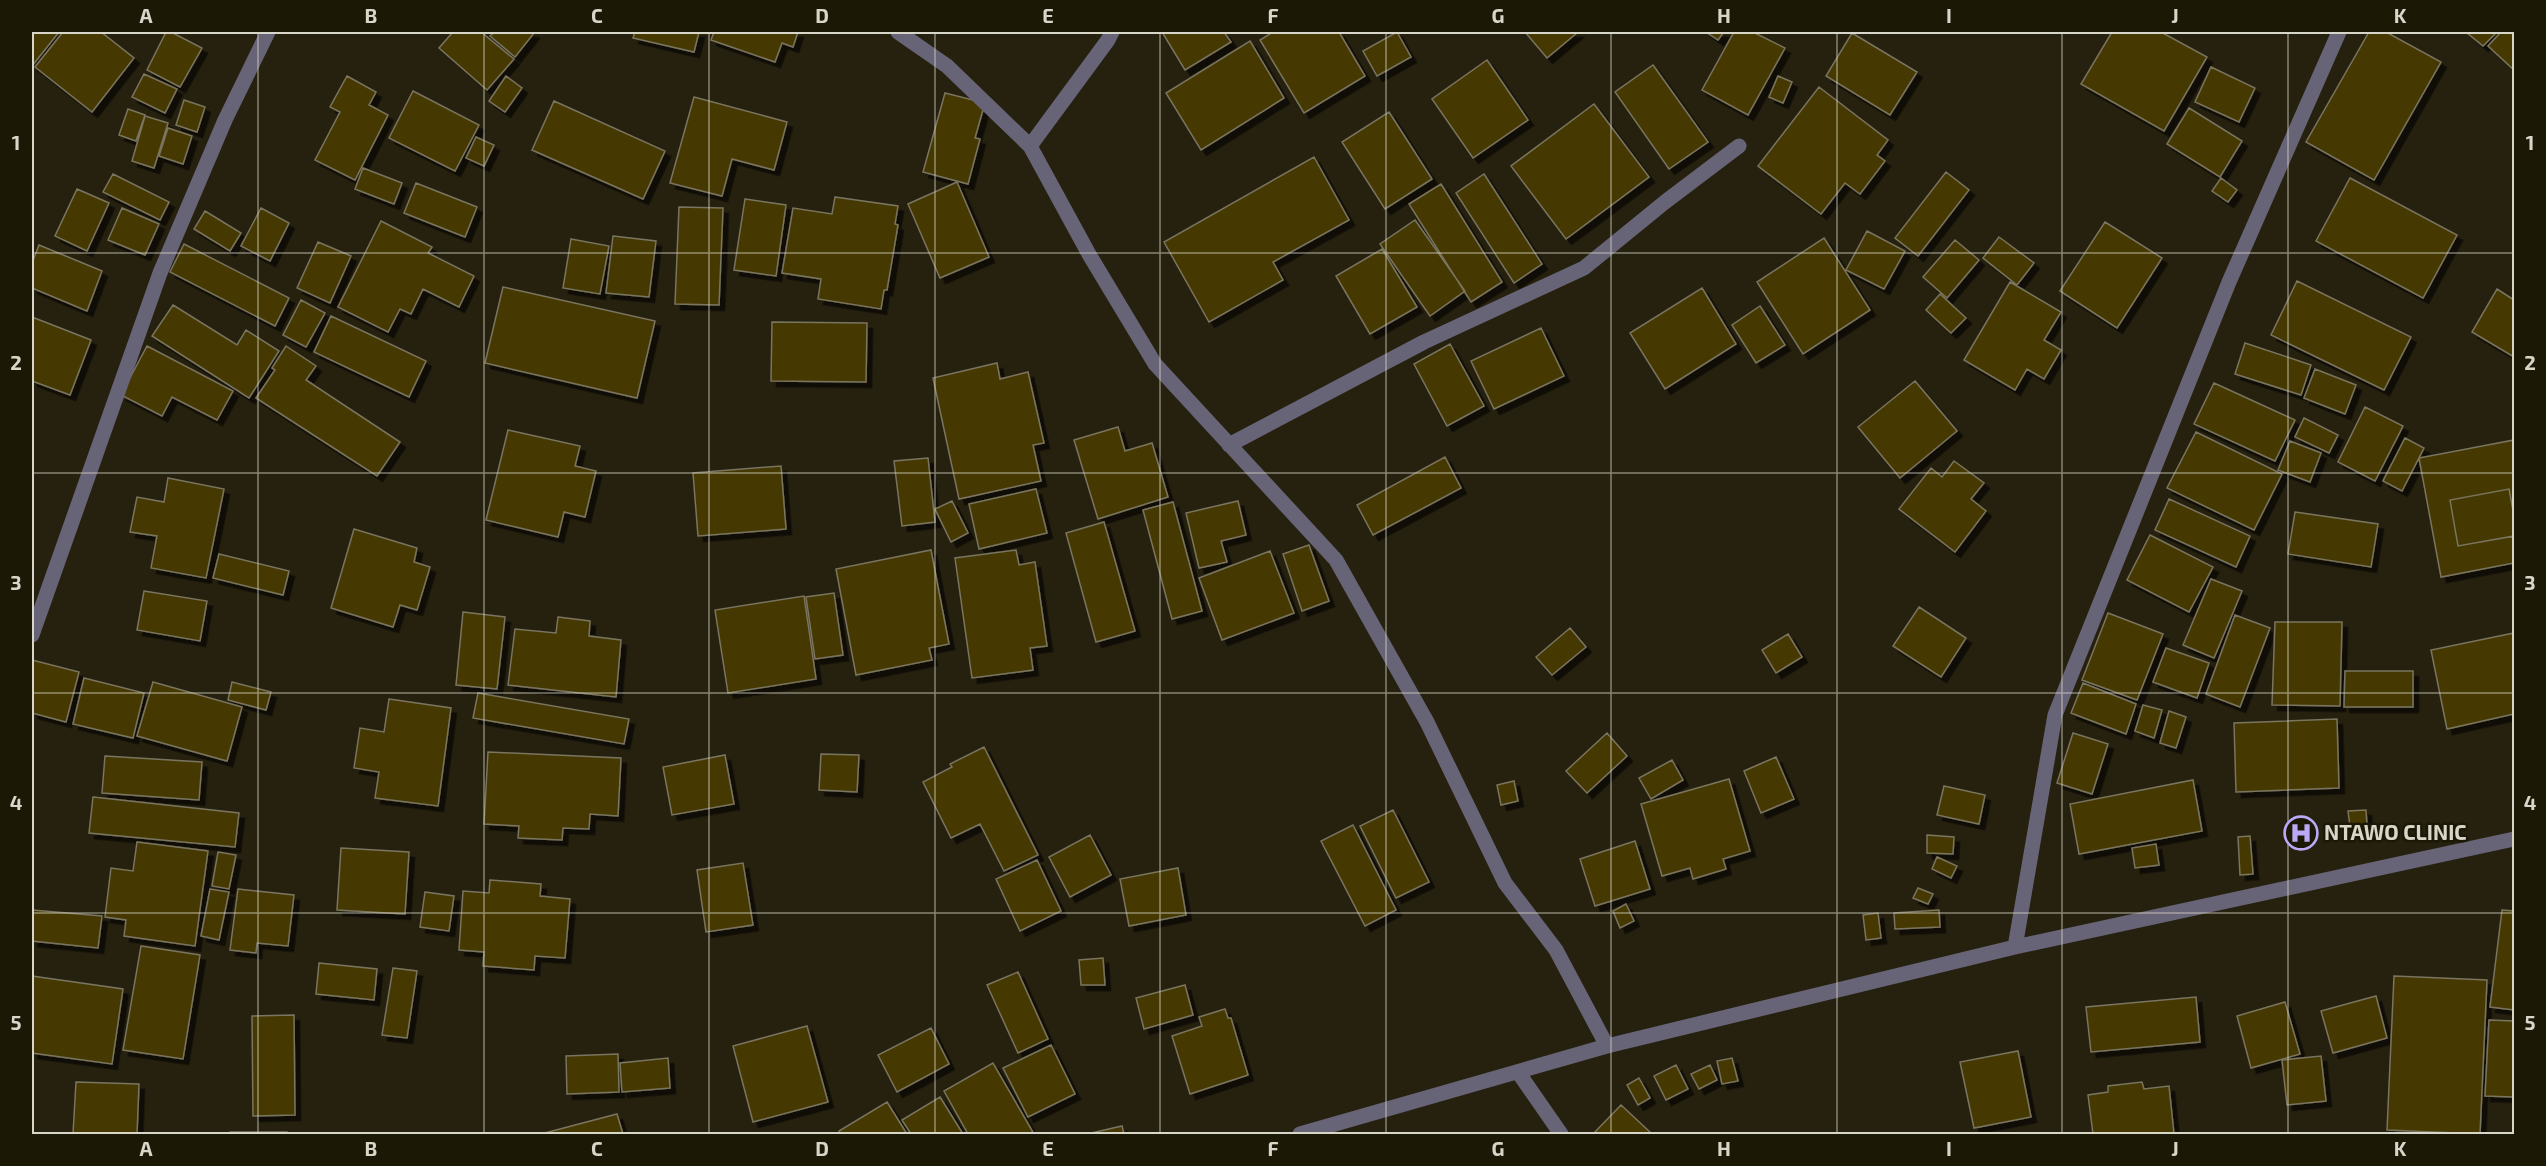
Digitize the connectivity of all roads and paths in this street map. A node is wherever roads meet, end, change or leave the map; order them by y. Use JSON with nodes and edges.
{"nodes":[{"id":1,"x":268,"y":32,"type":"edge"},
{"id":2,"x":898,"y":32,"type":"edge"},
{"id":3,"x":1112,"y":32,"type":"edge"},
{"id":4,"x":2339,"y":32,"type":"edge"},
{"id":5,"x":1030,"y":146,"type":"junction"},
{"id":6,"x":1739,"y":147,"type":"dead end"},
{"id":7,"x":1229,"y":445,"type":"junction"},
{"id":8,"x":32,"y":634,"type":"edge"},
{"id":9,"x":2514,"y":839,"type":"edge"},
{"id":10,"x":2014,"y":947,"type":"junction"},
{"id":11,"x":1607,"y":1046,"type":"junction"},
{"id":12,"x":1518,"y":1072,"type":"junction"},
{"id":13,"x":1300,"y":1134,"type":"edge"},
{"id":14,"x":1561,"y":1134,"type":"edge"}],
"edges":[{"from":1,"to":8,"type":"street"},
{"from":2,"to":5,"type":"street"},
{"from":3,"to":5,"type":"street"},
{"from":4,"to":10,"type":"street"},
{"from":5,"to":7,"type":"street"},
{"from":6,"to":7,"type":"street"},
{"from":7,"to":11,"type":"street"},
{"from":9,"to":10,"type":"street"},
{"from":10,"to":11,"type":"street"},
{"from":11,"to":12,"type":"street"},
{"from":12,"to":13,"type":"street"},
{"from":12,"to":14,"type":"street"}]}
